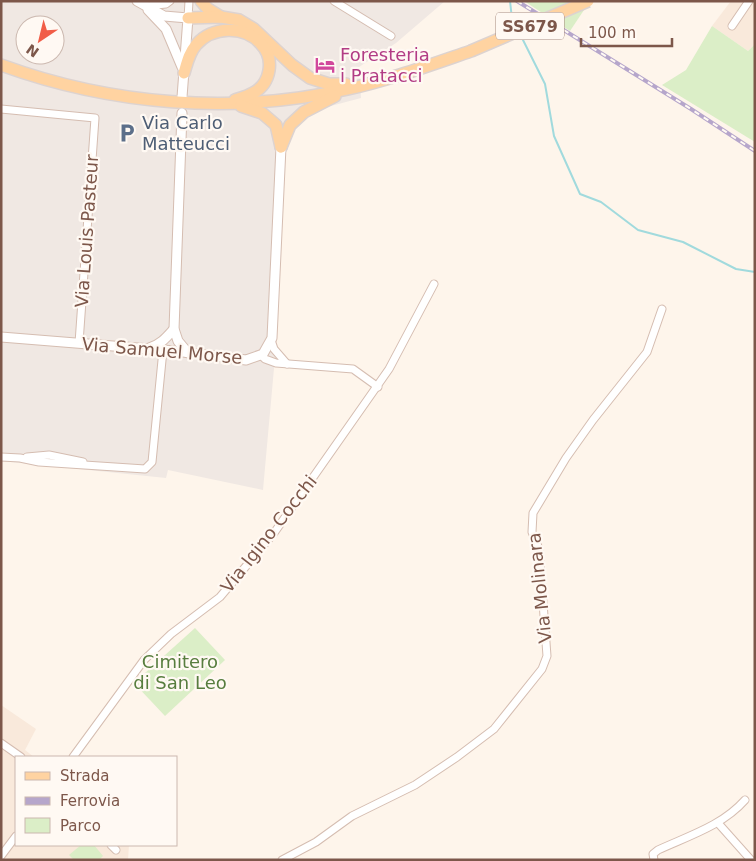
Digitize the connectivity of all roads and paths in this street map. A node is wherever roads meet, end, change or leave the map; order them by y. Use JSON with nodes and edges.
{"nodes":[{"id":1,"x":170,"y":1,"type":"edge"},
{"id":2,"x":189,"y":1,"type":"edge"},
{"id":3,"x":201,"y":1,"type":"edge"},
{"id":4,"x":334,"y":1,"type":"edge"},
{"id":5,"x":588,"y":1,"type":"edge"},
{"id":6,"x":749,"y":1,"type":"edge"},
{"id":7,"x":141,"y":4,"type":"edge"},
{"id":8,"x":221,"y":17,"type":"junction"},
{"id":9,"x":191,"y":18,"type":"junction"},
{"id":10,"x":732,"y":26,"type":"dead end"},
{"id":11,"x":391,"y":36,"type":"dead end"},
{"id":12,"x":253,"y":37,"type":"junction"},
{"id":13,"x":1,"y":65,"type":"edge"},
{"id":14,"x":184,"y":72,"type":"junction"},
{"id":15,"x":362,"y":84,"type":"junction"},
{"id":16,"x":350,"y":89,"type":"junction"},
{"id":17,"x":182,"y":98,"type":"dead end"},
{"id":18,"x":229,"y":104,"type":"junction"},
{"id":19,"x":1,"y":109,"type":"edge"},
{"id":20,"x":182,"y":113,"type":"dead end"},
{"id":21,"x":281,"y":147,"type":"junction"},
{"id":22,"x":434,"y":284,"type":"dead end"},
{"id":23,"x":662,"y":309,"type":"dead end"},
{"id":24,"x":174,"y":329,"type":"junction"},
{"id":25,"x":1,"y":337,"type":"edge"},
{"id":26,"x":165,"y":339,"type":"junction"},
{"id":27,"x":178,"y":340,"type":"junction"},
{"id":28,"x":270,"y":340,"type":"junction"},
{"id":29,"x":78,"y":343,"type":"junction"},
{"id":30,"x":144,"y":349,"type":"junction"},
{"id":31,"x":169,"y":351,"type":"junction"},
{"id":32,"x":263,"y":352,"type":"junction"},
{"id":33,"x":188,"y":353,"type":"junction"},
{"id":34,"x":246,"y":360,"type":"junction"},
{"id":35,"x":276,"y":363,"type":"junction"},
{"id":36,"x":288,"y":364,"type":"junction"},
{"id":37,"x":378,"y":387,"type":"junction"},
{"id":38,"x":1,"y":457,"type":"edge"},
{"id":39,"x":1,"y":743,"type":"edge"},
{"id":40,"x":20,"y":756,"type":"edge"},
{"id":41,"x":74,"y":756,"type":"edge"},
{"id":42,"x":745,"y":800,"type":"dead end"},
{"id":43,"x":718,"y":823,"type":"junction"},
{"id":44,"x":15,"y":837,"type":"edge"},
{"id":45,"x":1,"y":856,"type":"edge"},
{"id":46,"x":282,"y":860,"type":"edge"},
{"id":47,"x":654,"y":860,"type":"edge"},
{"id":48,"x":750,"y":860,"type":"edge"}],
"edges":[{"from":1,"to":7,"type":"street"},
{"from":2,"to":9,"type":"street"},
{"from":3,"to":8,"type":"main road"},
{"from":4,"to":11,"type":"street"},
{"from":5,"to":15,"type":"main road","number":"SS679","bridge":true},
{"from":6,"to":10,"type":"street"},
{"from":7,"to":9,"type":"street"},
{"from":7,"to":14,"type":"street"},
{"from":8,"to":9,"type":"main road"},
{"from":8,"to":15,"type":"main road"},
{"from":9,"to":12,"type":"main road"},
{"from":9,"to":14,"type":"street"},
{"from":12,"to":14,"type":"main road"},
{"from":12,"to":18,"type":"main road"},
{"from":13,"to":18,"type":"main road","number":"SS679"},
{"from":14,"to":17,"type":"street"},
{"from":15,"to":16,"type":"main road","number":"SS679"},
{"from":16,"to":18,"type":"main road","number":"SS679"},
{"from":16,"to":21,"type":"main road"},
{"from":18,"to":21,"type":"main road"},
{"from":19,"to":29,"type":"street","name":"Via Louis Pasteur"},
{"from":20,"to":24,"type":"street"},
{"from":21,"to":28,"type":"street","name":"Via Samuel Morse"},
{"from":22,"to":37,"type":"street","name":"Via Igino Cocchi"},
{"from":23,"to":46,"type":"street","name":"Via Molinara"},
{"from":24,"to":26,"type":"street"},
{"from":24,"to":27,"type":"street"},
{"from":25,"to":29,"type":"street","name":"Via Samuel Morse"},
{"from":26,"to":30,"type":"street"},
{"from":26,"to":31,"type":"street"},
{"from":27,"to":31,"type":"street"},
{"from":27,"to":33,"type":"street"},
{"from":28,"to":32,"type":"street","name":"Via Samuel Morse"},
{"from":28,"to":36,"type":"street"},
{"from":29,"to":30,"type":"street","name":"Via Samuel Morse"},
{"from":30,"to":31,"type":"street","name":"Via Samuel Morse"},
{"from":31,"to":33,"type":"street","name":"Via Samuel Morse"},
{"from":31,"to":38,"type":"street"},
{"from":32,"to":34,"type":"street","name":"Via Samuel Morse"},
{"from":32,"to":35,"type":"street"},
{"from":32,"to":36,"type":"street"},
{"from":33,"to":34,"type":"street","name":"Via Samuel Morse"},
{"from":34,"to":35,"type":"street"},
{"from":35,"to":36,"type":"street"},
{"from":36,"to":37,"type":"street"},
{"from":37,"to":41,"type":"street","name":"Via Igino Cocchi"},
{"from":39,"to":40,"type":"street"},
{"from":42,"to":43,"type":"street"},
{"from":43,"to":47,"type":"street"},
{"from":43,"to":48,"type":"street"},
{"from":44,"to":45,"type":"street"}]}
